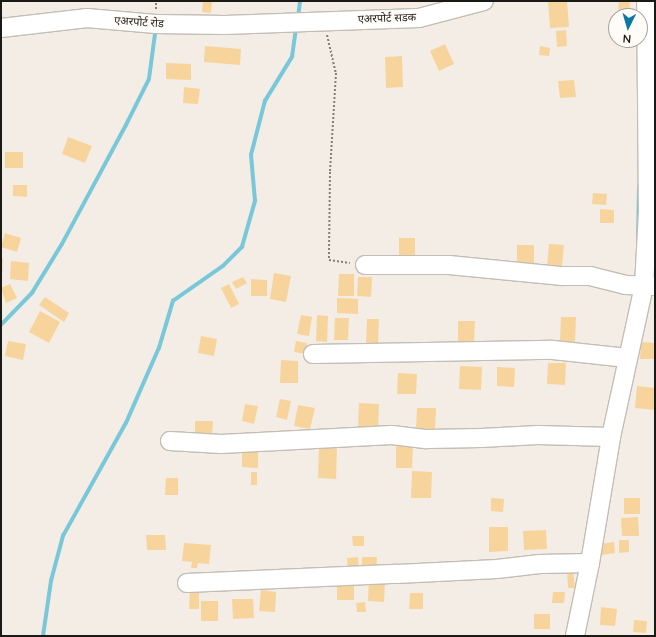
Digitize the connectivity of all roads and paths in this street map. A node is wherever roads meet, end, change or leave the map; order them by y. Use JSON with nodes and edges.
{"nodes":[{"id":1,"x":484,"y":1,"type":"edge"},
{"id":2,"x":646,"y":1,"type":"edge"},
{"id":3,"x":319,"y":21,"type":"junction"},
{"id":4,"x":277,"y":24,"type":"joint"},
{"id":5,"x":1,"y":28,"type":"edge"},
{"id":6,"x":365,"y":265,"type":"joint"},
{"id":7,"x":649,"y":286,"type":"edge"},
{"id":8,"x":313,"y":354,"type":"dead end"},
{"id":9,"x":628,"y":358,"type":"junction"},
{"id":10,"x":611,"y":437,"type":"junction"},
{"id":11,"x":170,"y":441,"type":"dead end"},
{"id":12,"x":590,"y":563,"type":"junction"},
{"id":13,"x":187,"y":583,"type":"dead end"},
{"id":14,"x":575,"y":636,"type":"edge"}],
"edges":[{"from":1,"to":3,"type":"street","name":"एअरपोर्ट सडक"},
{"from":2,"to":7,"type":"street"},
{"from":3,"to":4,"type":"street","name":"एअरपोर्ट सडक"},
{"from":3,"to":6,"type":"path"},
{"from":4,"to":5,"type":"street","name":"एअरपोर्ट रोड"},
{"from":6,"to":7,"type":"street"},
{"from":7,"to":9,"type":"street"},
{"from":8,"to":9,"type":"street"},
{"from":9,"to":10,"type":"street"},
{"from":10,"to":11,"type":"street"},
{"from":10,"to":12,"type":"street"},
{"from":12,"to":13,"type":"street"},
{"from":12,"to":14,"type":"street"}]}
